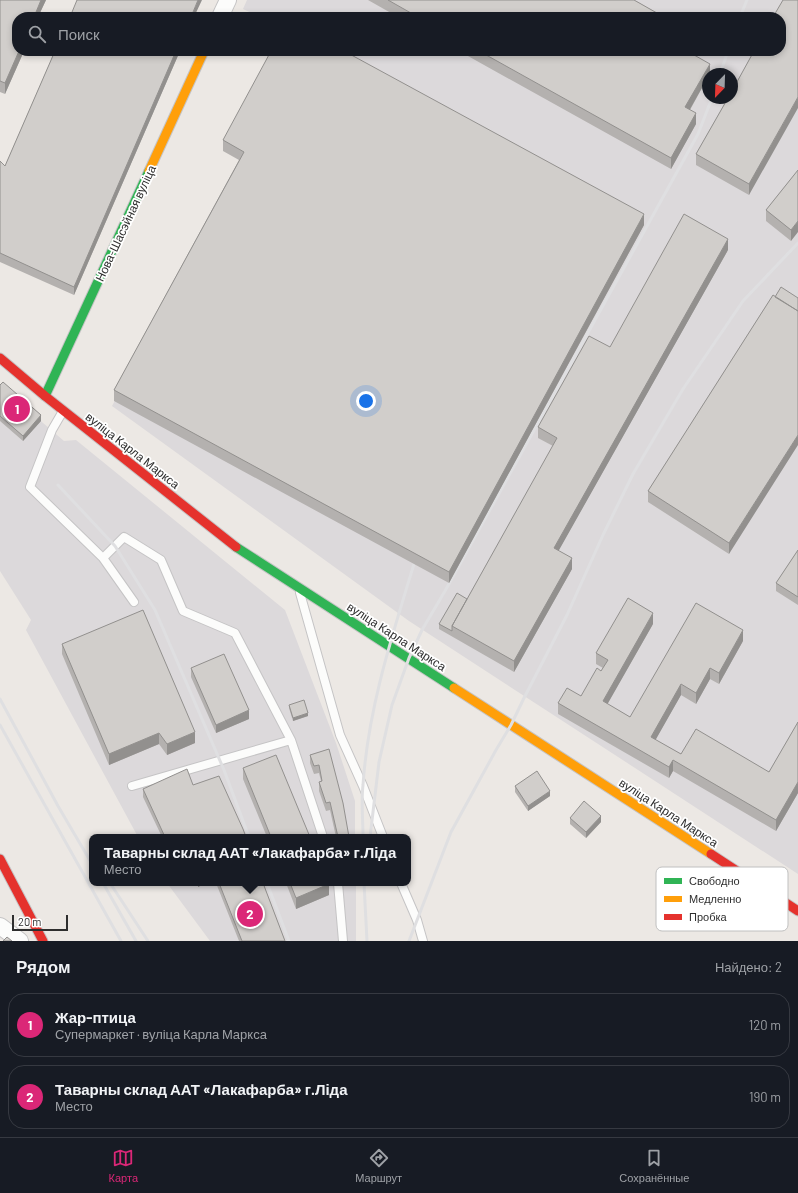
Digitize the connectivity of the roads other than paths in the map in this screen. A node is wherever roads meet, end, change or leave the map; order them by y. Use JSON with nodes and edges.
{"nodes":[{"id":1,"x":228,"y":0,"type":"edge"},
{"id":2,"x":222,"y":12,"type":"edge"},
{"id":3,"x":202,"y":56,"type":"edge"},
{"id":4,"x":0,"y":358,"type":"edge"},
{"id":5,"x":45,"y":396,"type":"junction"},
{"id":6,"x":64,"y":411,"type":"junction"},
{"id":7,"x":103,"y":558,"type":"junction"},
{"id":8,"x":298,"y":587,"type":"junction"},
{"id":9,"x":134,"y":602,"type":"dead end"},
{"id":10,"x":291,"y":740,"type":"junction"},
{"id":11,"x":132,"y":786,"type":"dead end"},
{"id":12,"x":322,"y":834,"type":"edge"},
{"id":13,"x":381,"y":834,"type":"edge"},
{"id":14,"x":0,"y":859,"type":"edge"},
{"id":15,"x":730,"y":867,"type":"edge"},
{"id":16,"x":338,"y":886,"type":"edge"},
{"id":17,"x":402,"y":886,"type":"edge"},
{"id":18,"x":788,"y":905,"type":"edge"},
{"id":19,"x":798,"y":911,"type":"edge"},
{"id":20,"x":0,"y":926,"type":"edge"},
{"id":21,"x":20,"y":941,"type":"edge"},
{"id":22,"x":43,"y":941,"type":"edge"},
{"id":23,"x":343,"y":941,"type":"edge"},
{"id":24,"x":423,"y":941,"type":"edge"}],
"edges":[{"from":1,"to":2,"type":"street"},
{"from":3,"to":5,"type":"main road","name":"Нова-Шасэйная вуліца"},
{"from":4,"to":5,"type":"main road","name":"вуліца Карла Маркса"},
{"from":5,"to":6,"type":"main road","name":"вуліца Карла Маркса"},
{"from":6,"to":7,"type":"lane"},
{"from":6,"to":8,"type":"main road","name":"вуліца Карла Маркса"},
{"from":7,"to":9,"type":"lane"},
{"from":7,"to":10,"type":"lane"},
{"from":8,"to":13,"type":"lane"},
{"from":8,"to":15,"type":"main road","name":"вуліца Карла Маркса"},
{"from":10,"to":11,"type":"lane"},
{"from":10,"to":12,"type":"lane"},
{"from":14,"to":22,"type":"main road"},
{"from":16,"to":23,"type":"lane"},
{"from":17,"to":24,"type":"lane"},
{"from":18,"to":19,"type":"main road","name":"вуліца Карла Маркса"},
{"from":20,"to":21,"type":"street"}]}
